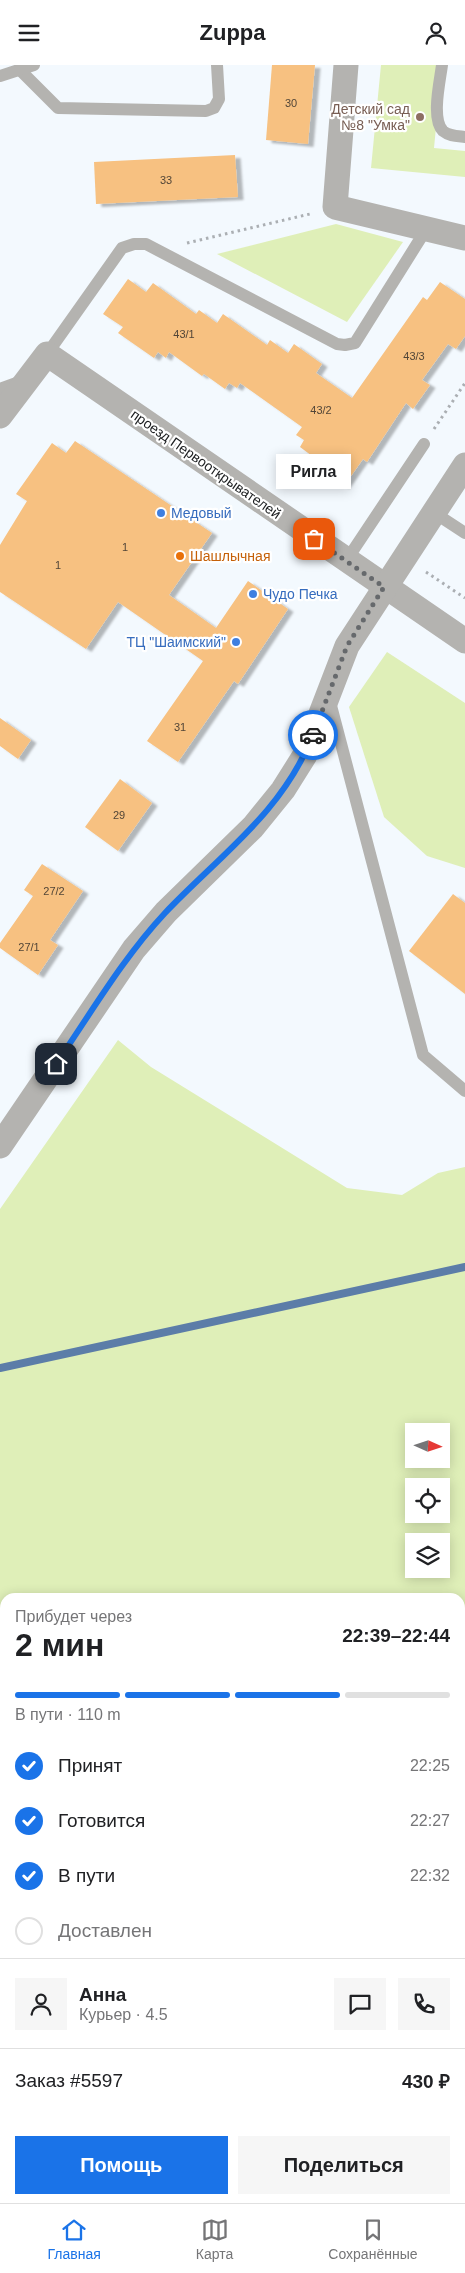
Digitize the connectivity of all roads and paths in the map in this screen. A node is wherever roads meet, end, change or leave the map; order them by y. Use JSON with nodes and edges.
{"nodes":[{"id":1,"x":34,"y":65,"type":"edge"},
{"id":2,"x":217,"y":65,"type":"edge"},
{"id":3,"x":346,"y":65,"type":"edge"},
{"id":4,"x":442,"y":65,"type":"edge"},
{"id":5,"x":20,"y":70,"type":"junction"},
{"id":6,"x":0,"y":76,"type":"edge"},
{"id":7,"x":465,"y":137,"type":"edge"},
{"id":8,"x":335,"y":207,"type":"junction"},
{"id":9,"x":427,"y":228,"type":"junction"},
{"id":10,"x":465,"y":238,"type":"edge"},
{"id":11,"x":146,"y":244,"type":"junction"},
{"id":12,"x":47,"y":354,"type":"junction"},
{"id":13,"x":29,"y":378,"type":"junction"},
{"id":14,"x":465,"y":383,"type":"edge"},
{"id":15,"x":0,"y":389,"type":"edge"},
{"id":16,"x":0,"y":416,"type":"edge"},
{"id":17,"x":424,"y":444,"type":"joint"},
{"id":18,"x":465,"y":465,"type":"edge"},
{"id":19,"x":433,"y":512,"type":"junction"},
{"id":20,"x":465,"y":533,"type":"edge"},
{"id":21,"x":405,"y":555,"type":"junction"},
{"id":22,"x":346,"y":561,"type":"junction"},
{"id":23,"x":384,"y":587,"type":"junction"},
{"id":24,"x":465,"y":598,"type":"edge"},
{"id":25,"x":465,"y":641,"type":"edge"},
{"id":26,"x":329,"y":696,"type":"junction"},
{"id":27,"x":465,"y":1091,"type":"edge"},
{"id":28,"x":0,"y":1146,"type":"edge"}],
"edges":[{"from":1,"to":5,"type":"lane"},
{"from":2,"to":5,"type":"lane"},
{"from":3,"to":8,"type":"street"},
{"from":4,"to":7,"type":"lane"},
{"from":5,"to":6,"type":"lane"},
{"from":8,"to":9,"type":"street"},
{"from":8,"to":11,"type":"path"},
{"from":9,"to":10,"type":"street"},
{"from":9,"to":11,"type":"lane"},
{"from":11,"to":12,"type":"lane"},
{"from":12,"to":13,"type":"street"},
{"from":12,"to":22,"type":"street","name":"проезд Первооткрывателей"},
{"from":13,"to":15,"type":"lane"},
{"from":13,"to":16,"type":"street"},
{"from":14,"to":17,"type":"path"},
{"from":17,"to":22,"type":"lane"},
{"from":18,"to":19,"type":"street"},
{"from":19,"to":20,"type":"lane"},
{"from":19,"to":21,"type":"street"},
{"from":21,"to":23,"type":"street"},
{"from":21,"to":24,"type":"path"},
{"from":22,"to":23,"type":"street","name":"проезд Первооткрывателей"},
{"from":23,"to":25,"type":"street","name":"проезд Первооткрывателей"},
{"from":23,"to":26,"type":"street"},
{"from":26,"to":27,"type":"lane"},
{"from":26,"to":28,"type":"street"}]}
